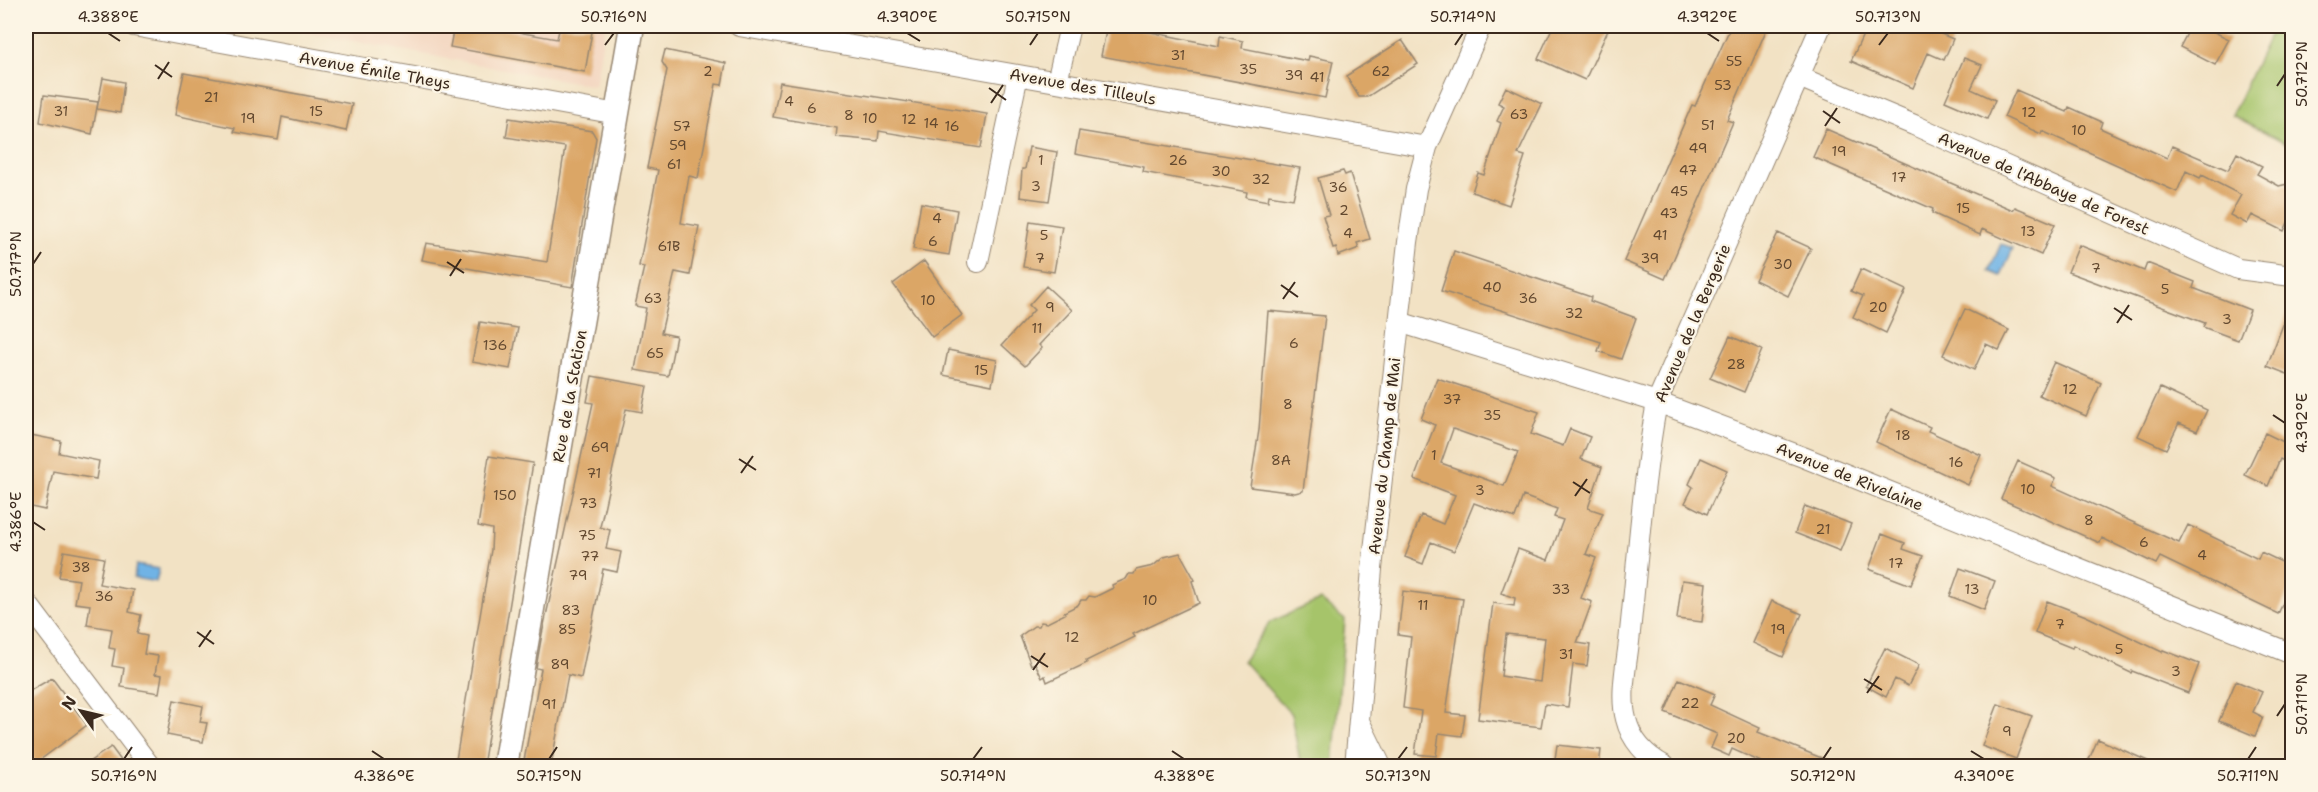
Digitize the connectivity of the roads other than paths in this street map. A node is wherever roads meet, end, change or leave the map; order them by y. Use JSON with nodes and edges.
{"nodes":[{"id":1,"x":134,"y":26,"type":"edge"},
{"id":2,"x":632,"y":26,"type":"edge"},
{"id":3,"x":739,"y":26,"type":"edge"},
{"id":4,"x":1070,"y":26,"type":"edge"},
{"id":5,"x":1481,"y":26,"type":"edge"},
{"id":6,"x":1821,"y":26,"type":"edge"},
{"id":7,"x":1018,"y":75,"type":"junction"},
{"id":8,"x":1799,"y":77,"type":"junction"},
{"id":9,"x":1058,"y":81,"type":"junction"},
{"id":10,"x":617,"y":114,"type":"junction"},
{"id":11,"x":1427,"y":147,"type":"junction"},
{"id":12,"x":978,"y":262,"type":"dead end"},
{"id":13,"x":2292,"y":276,"type":"edge"},
{"id":14,"x":1399,"y":322,"type":"junction"},
{"id":15,"x":1657,"y":402,"type":"junction"},
{"id":16,"x":26,"y":602,"type":"edge"},
{"id":17,"x":2292,"y":654,"type":"edge"},
{"id":18,"x":1360,"y":723,"type":"junction"},
{"id":19,"x":150,"y":766,"type":"edge"},
{"id":20,"x":505,"y":766,"type":"edge"},
{"id":21,"x":1354,"y":766,"type":"edge"},
{"id":22,"x":1381,"y":766,"type":"edge"},
{"id":23,"x":1665,"y":766,"type":"edge"}],
"edges":[{"from":1,"to":10,"type":"street","name":"Avenue Émile Theys"},
{"from":2,"to":10,"type":"street","name":"Rue de la Station"},
{"from":3,"to":7,"type":"street","name":"Avenue des Tilleuls"},
{"from":4,"to":9,"type":"street"},
{"from":5,"to":11,"type":"street","name":"Avenue du Champ de Mai"},
{"from":6,"to":8,"type":"street","name":"Avenue de la Bergerie"},
{"from":7,"to":9,"type":"street","name":"Avenue des Tilleuls"},
{"from":7,"to":12,"type":"street"},
{"from":8,"to":13,"type":"street","name":"Avenue de l'Abbaye de Forest"},
{"from":8,"to":15,"type":"street","name":"Avenue de la Bergerie"},
{"from":9,"to":11,"type":"street","name":"Avenue des Tilleuls"},
{"from":10,"to":20,"type":"street","name":"Rue de la Station"},
{"from":11,"to":14,"type":"street","name":"Avenue du Champ de Mai"},
{"from":14,"to":15,"type":"street","name":"Avenue de Rivelaine"},
{"from":14,"to":18,"type":"street","name":"Avenue du Champ de Mai"},
{"from":15,"to":17,"type":"street","name":"Avenue de Rivelaine"},
{"from":15,"to":23,"type":"street","name":"Avenue de la Bergerie"},
{"from":16,"to":19,"type":"street"},
{"from":18,"to":21,"type":"street","name":"Avenue du Champ de Mai"},
{"from":18,"to":22,"type":"street"}]}
